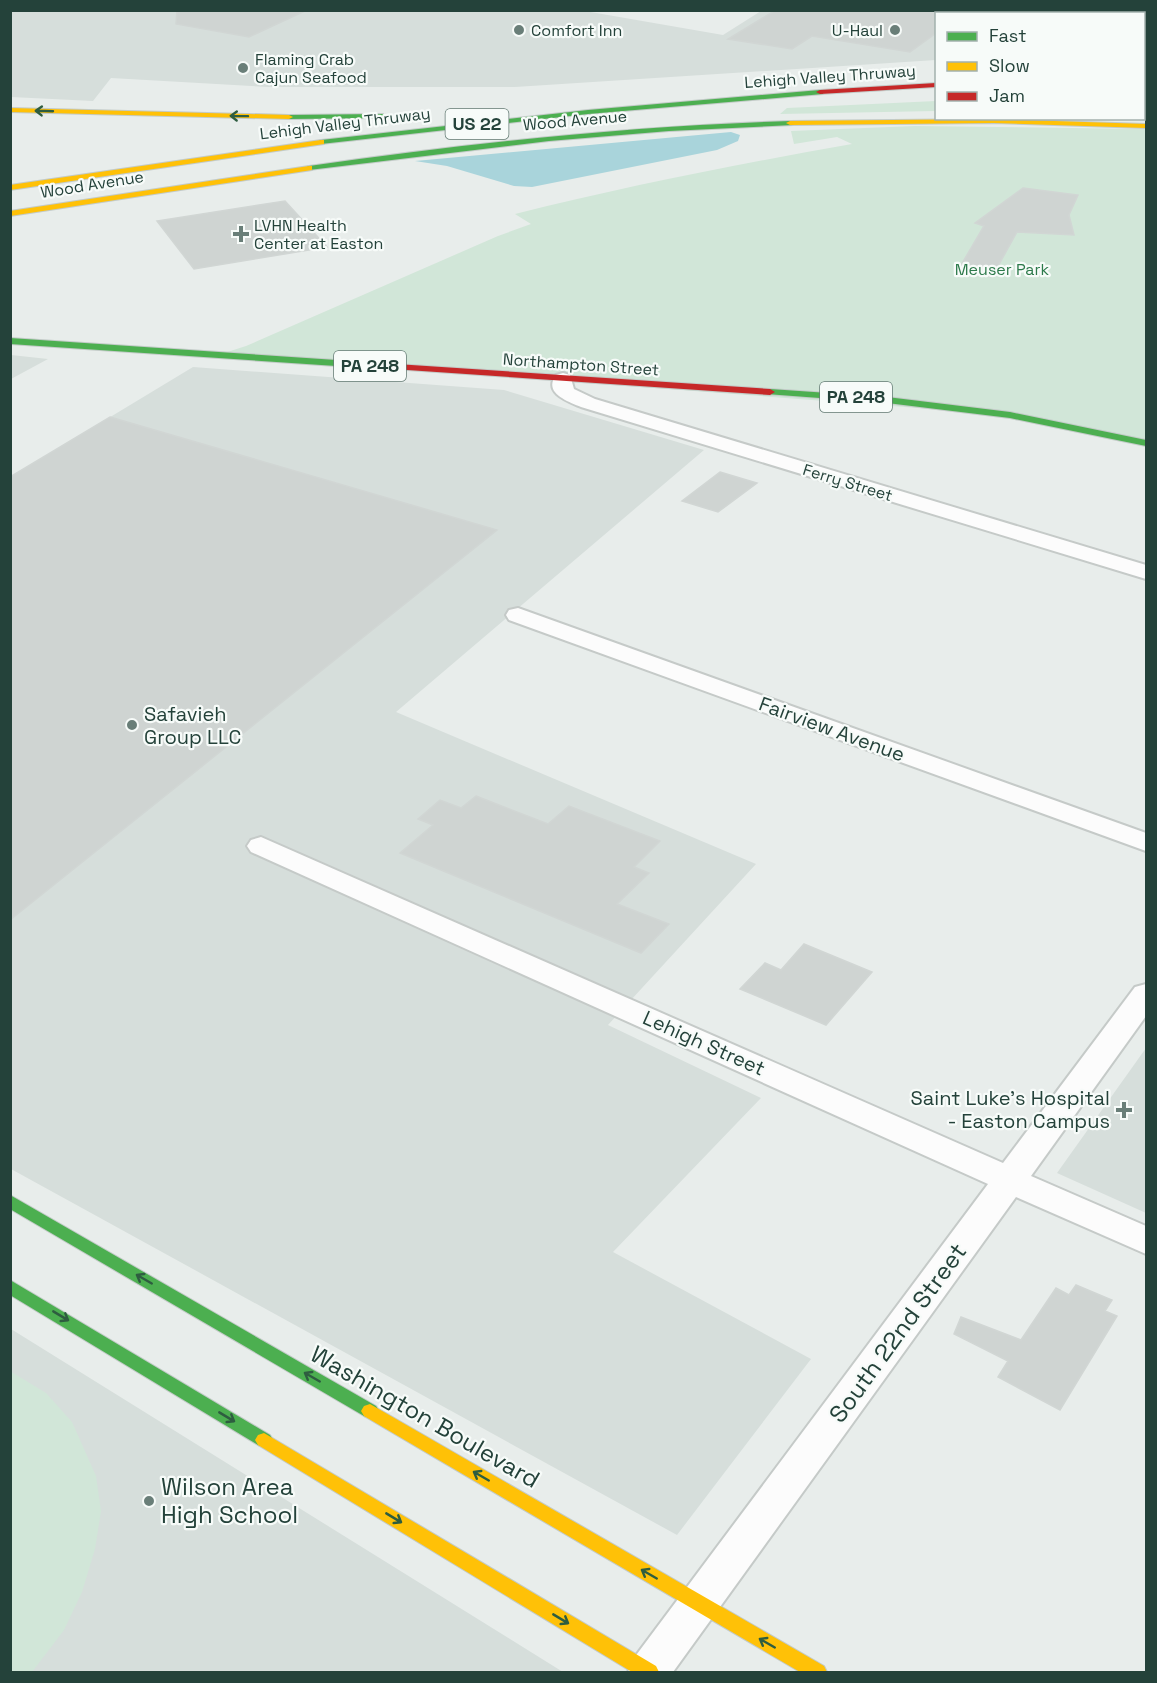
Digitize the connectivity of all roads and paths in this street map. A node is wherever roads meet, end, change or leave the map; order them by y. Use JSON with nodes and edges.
{"nodes":[{"id":1,"x":935,"y":78,"type":"edge"},
{"id":2,"x":935,"y":85,"type":"edge"},
{"id":3,"x":10,"y":110,"type":"edge"},
{"id":4,"x":528,"y":110,"type":"junction"},
{"id":5,"x":450,"y":113,"type":"dead end"},
{"id":6,"x":394,"y":115,"type":"dead end"},
{"id":7,"x":1146,"y":126,"type":"edge"},
{"id":8,"x":10,"y":179,"type":"edge"},
{"id":9,"x":10,"y":188,"type":"edge"},
{"id":10,"x":10,"y":214,"type":"edge"},
{"id":11,"x":10,"y":341,"type":"edge"},
{"id":12,"x":563,"y":379,"type":"junction"},
{"id":13,"x":1146,"y":443,"type":"edge"},
{"id":14,"x":1146,"y":572,"type":"edge"},
{"id":15,"x":518,"y":615,"type":"dead end"},
{"id":16,"x":1146,"y":843,"type":"edge"},
{"id":17,"x":261,"y":846,"type":"dead end"},
{"id":18,"x":1146,"y":994,"type":"edge"},
{"id":19,"x":1010,"y":1180,"type":"junction"},
{"id":20,"x":10,"y":1201,"type":"edge"},
{"id":21,"x":1146,"y":1241,"type":"edge"},
{"id":22,"x":10,"y":1286,"type":"edge"},
{"id":23,"x":699,"y":1604,"type":"junction"},
{"id":24,"x":649,"y":1672,"type":"edge"},
{"id":25,"x":817,"y":1672,"type":"edge"}],
"edges":[{"from":1,"to":4,"type":"main road","name":"Lehigh Valley Thruway","number":"US 22"},
{"from":2,"to":9,"type":"main road","name":"Lehigh Valley Thruway","number":"US 22"},
{"from":6,"to":3,"type":"main road","one_way":true},
{"from":4,"to":5,"type":"main road"},
{"from":4,"to":8,"type":"main road","name":"Lehigh Valley Thruway","number":"US 22"},
{"from":7,"to":10,"type":"main road","name":"Wood Avenue"},
{"from":11,"to":12,"type":"main road","name":"Northampton Street","number":"PA 248"},
{"from":12,"to":13,"type":"main road","name":"Northampton Street","number":"PA 248"},
{"from":12,"to":14,"type":"street","name":"Ferry Street"},
{"from":15,"to":16,"type":"street","name":"Fairview Avenue"},
{"from":17,"to":19,"type":"street","name":"Lehigh Street"},
{"from":18,"to":19,"type":"street","name":"South 22nd Street"},
{"from":19,"to":21,"type":"street","name":"Lehigh Street"},
{"from":19,"to":23,"type":"street","name":"South 22nd Street"},
{"from":23,"to":20,"type":"main road","name":"Washington Boulevard","one_way":true},
{"from":22,"to":24,"type":"main road","one_way":true},
{"from":23,"to":24,"type":"street","name":"South 22nd Street"},
{"from":25,"to":23,"type":"main road","name":"Washington Boulevard","one_way":true}]}
